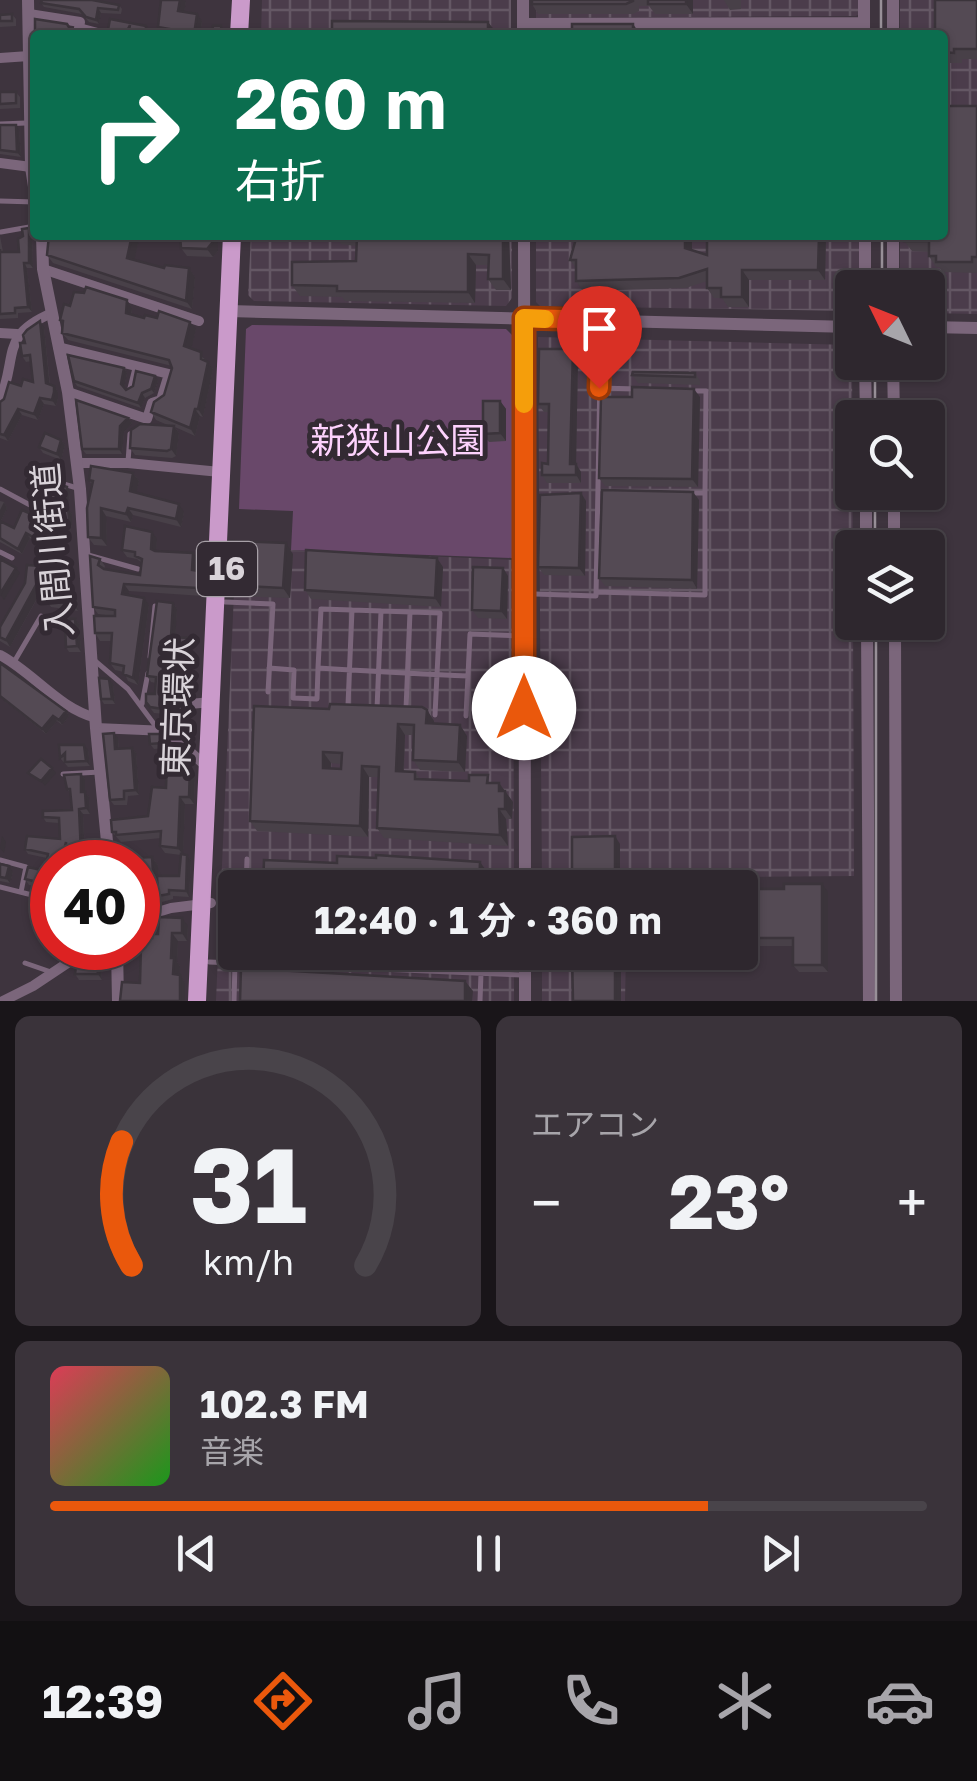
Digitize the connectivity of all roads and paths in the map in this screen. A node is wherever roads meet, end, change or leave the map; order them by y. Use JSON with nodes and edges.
{"nodes":[{"id":1,"x":241,"y":0,"type":"edge"},
{"id":2,"x":252,"y":0,"type":"edge"},
{"id":3,"x":523,"y":0,"type":"edge"},
{"id":4,"x":864,"y":0,"type":"edge"},
{"id":5,"x":893,"y":0,"type":"edge"},
{"id":6,"x":29,"y":7,"type":"edge"},
{"id":7,"x":523,"y":29,"type":"edge"},
{"id":8,"x":864,"y":29,"type":"edge"},
{"id":9,"x":87,"y":30,"type":"edge"},
{"id":10,"x":239,"y":30,"type":"edge"},
{"id":11,"x":250,"y":30,"type":"edge"},
{"id":12,"x":893,"y":30,"type":"edge"},
{"id":13,"x":30,"y":53,"type":"edge"},
{"id":14,"x":0,"y":58,"type":"edge"},
{"id":15,"x":30,"y":122,"type":"edge"},
{"id":16,"x":0,"y":124,"type":"edge"},
{"id":17,"x":0,"y":164,"type":"edge"},
{"id":18,"x":30,"y":167,"type":"edge"},
{"id":19,"x":0,"y":201,"type":"edge"},
{"id":20,"x":30,"y":202,"type":"edge"},
{"id":21,"x":30,"y":227,"type":"edge"},
{"id":22,"x":1,"y":232,"type":"edge"},
{"id":23,"x":42,"y":240,"type":"edge"},
{"id":24,"x":232,"y":240,"type":"edge"},
{"id":25,"x":240,"y":240,"type":"edge"},
{"id":26,"x":524,"y":240,"type":"edge"},
{"id":27,"x":865,"y":240,"type":"edge"},
{"id":28,"x":893,"y":240,"type":"edge"},
{"id":29,"x":43,"y":269,"type":"junction"},
{"id":30,"x":865,"y":270,"type":"edge"},
{"id":31,"x":893,"y":270,"type":"edge"},
{"id":32,"x":233,"y":312,"type":"junction"},
{"id":33,"x":52,"y":314,"type":"junction"},
{"id":34,"x":524,"y":318,"type":"junction"},
{"id":35,"x":601,"y":320,"type":"junction"},
{"id":36,"x":199,"y":321,"type":"dead end"},
{"id":37,"x":835,"y":327,"type":"edge"},
{"id":38,"x":945,"y":328,"type":"edge"},
{"id":39,"x":977,"y":328,"type":"edge"},
{"id":40,"x":0,"y":332,"type":"edge"},
{"id":41,"x":18,"y":334,"type":"junction"},
{"id":42,"x":58,"y":346,"type":"junction"},
{"id":43,"x":104,"y":356,"type":"junction"},
{"id":44,"x":136,"y":365,"type":"junction"},
{"id":45,"x":5,"y":367,"type":"edge"},
{"id":46,"x":100,"y":370,"type":"edge"},
{"id":47,"x":130,"y":388,"type":"edge"},
{"id":48,"x":599,"y":388,"type":"junction"},
{"id":49,"x":653,"y":390,"type":"edge"},
{"id":50,"x":688,"y":390,"type":"edge"},
{"id":51,"x":68,"y":392,"type":"junction"},
{"id":52,"x":0,"y":401,"type":"edge"},
{"id":53,"x":147,"y":419,"type":"junction"},
{"id":54,"x":76,"y":463,"type":"junction"},
{"id":55,"x":128,"y":463,"type":"junction"},
{"id":56,"x":220,"y":472,"type":"junction"},
{"id":57,"x":47,"y":479,"type":"edge"},
{"id":58,"x":80,"y":489,"type":"junction"},
{"id":59,"x":0,"y":490,"type":"edge"},
{"id":60,"x":598,"y":492,"type":"junction"},
{"id":61,"x":616,"y":492,"type":"edge"},
{"id":62,"x":687,"y":493,"type":"edge"},
{"id":63,"x":705,"y":494,"type":"junction"},
{"id":64,"x":30,"y":505,"type":"edge"},
{"id":65,"x":0,"y":552,"type":"edge"},
{"id":66,"x":86,"y":554,"type":"junction"},
{"id":67,"x":12,"y":558,"type":"dead end"},
{"id":68,"x":138,"y":569,"type":"edge"},
{"id":69,"x":596,"y":592,"type":"junction"},
{"id":70,"x":534,"y":594,"type":"dead end"},
{"id":71,"x":226,"y":602,"type":"junction"},
{"id":72,"x":155,"y":606,"type":"edge"},
{"id":73,"x":352,"y":610,"type":"junction"},
{"id":74,"x":381,"y":611,"type":"junction"},
{"id":75,"x":410,"y":612,"type":"junction"},
{"id":76,"x":40,"y":616,"type":"dead end"},
{"id":77,"x":524,"y":636,"type":"junction"},
{"id":78,"x":867,"y":640,"type":"edge"},
{"id":79,"x":895,"y":640,"type":"edge"},
{"id":80,"x":6,"y":658,"type":"edge"},
{"id":81,"x":92,"y":658,"type":"junction"},
{"id":82,"x":269,"y":668,"type":"junction"},
{"id":83,"x":318,"y":668,"type":"junction"},
{"id":84,"x":350,"y":670,"type":"junction"},
{"id":85,"x":0,"y":671,"type":"edge"},
{"id":86,"x":378,"y":671,"type":"junction"},
{"id":87,"x":408,"y":672,"type":"junction"},
{"id":88,"x":437,"y":675,"type":"junction"},
{"id":89,"x":468,"y":676,"type":"junction"},
{"id":90,"x":268,"y":692,"type":"dead end"},
{"id":91,"x":210,"y":702,"type":"junction"},
{"id":92,"x":142,"y":704,"type":"junction"},
{"id":93,"x":348,"y":705,"type":"edge"},
{"id":94,"x":376,"y":712,"type":"edge"},
{"id":95,"x":406,"y":712,"type":"edge"},
{"id":96,"x":435,"y":715,"type":"dead end"},
{"id":97,"x":466,"y":716,"type":"dead end"},
{"id":98,"x":96,"y":723,"type":"junction"},
{"id":99,"x":163,"y":731,"type":"junction"},
{"id":100,"x":116,"y":764,"type":"edge"},
{"id":101,"x":99,"y":768,"type":"junction"},
{"id":102,"x":208,"y":768,"type":"junction"},
{"id":103,"x":63,"y":774,"type":"edge"},
{"id":104,"x":107,"y":840,"type":"edge"},
{"id":105,"x":247,"y":859,"type":"dead end"},
{"id":106,"x":0,"y":860,"type":"edge"},
{"id":107,"x":247,"y":870,"type":"edge"},
{"id":108,"x":525,"y":870,"type":"edge"},
{"id":109,"x":0,"y":887,"type":"edge"},
{"id":110,"x":21,"y":892,"type":"junction"},
{"id":111,"x":30,"y":894,"type":"edge"},
{"id":112,"x":206,"y":902,"type":"junction"},
{"id":113,"x":160,"y":913,"type":"edge"},
{"id":114,"x":209,"y":962,"type":"junction"},
{"id":115,"x":218,"y":962,"type":"edge"},
{"id":116,"x":26,"y":963,"type":"dead end"},
{"id":117,"x":57,"y":970,"type":"edge"},
{"id":118,"x":117,"y":970,"type":"edge"},
{"id":119,"x":235,"y":970,"type":"edge"},
{"id":120,"x":405,"y":970,"type":"edge"},
{"id":121,"x":490,"y":970,"type":"edge"},
{"id":122,"x":525,"y":970,"type":"edge"},
{"id":123,"x":52,"y":973,"type":"junction"},
{"id":124,"x":481,"y":973,"type":"junction"},
{"id":125,"x":490,"y":974,"type":"junction"},
{"id":126,"x":525,"y":975,"type":"junction"},
{"id":127,"x":33,"y":986,"type":"junction"},
{"id":128,"x":4,"y":1001,"type":"edge"},
{"id":129,"x":35,"y":1001,"type":"edge"},
{"id":130,"x":118,"y":1001,"type":"edge"},
{"id":131,"x":196,"y":1001,"type":"edge"},
{"id":132,"x":207,"y":1001,"type":"edge"},
{"id":133,"x":234,"y":1001,"type":"edge"},
{"id":134,"x":480,"y":1001,"type":"edge"},
{"id":135,"x":525,"y":1001,"type":"edge"},
{"id":136,"x":869,"y":1001,"type":"edge"},
{"id":137,"x":896,"y":1001,"type":"edge"}],
"edges":[{"from":1,"to":10,"type":"highway"},
{"from":2,"to":11,"type":"highway"},
{"from":3,"to":7,"type":"street"},
{"from":4,"to":8,"type":"street"},
{"from":5,"to":12,"type":"street"},
{"from":6,"to":9,"type":"street"},
{"from":7,"to":8,"type":"street"},
{"from":13,"to":14,"type":"street"},
{"from":15,"to":16,"type":"lane"},
{"from":17,"to":18,"type":"street"},
{"from":19,"to":20,"type":"lane"},
{"from":21,"to":22,"type":"lane"},
{"from":23,"to":29,"type":"street","name":"入間川街道"},
{"from":24,"to":32,"type":"highway","name":"東京環状","number":"16"},
{"from":25,"to":32,"type":"highway","name":"東京環状","number":"16"},
{"from":26,"to":34,"type":"street"},
{"from":27,"to":30,"type":"street"},
{"from":28,"to":31,"type":"street"},
{"from":29,"to":33,"type":"street","name":"入間川街道"},
{"from":29,"to":36,"type":"street"},
{"from":32,"to":34,"type":"street"},
{"from":32,"to":56,"type":"highway","name":"東京環状","number":"16"},
{"from":32,"to":71,"type":"highway","name":"東京環状","number":"16"},
{"from":33,"to":41,"type":"street"},
{"from":33,"to":42,"type":"street","name":"入間川街道"},
{"from":34,"to":35,"type":"street"},
{"from":34,"to":77,"type":"street"},
{"from":35,"to":37,"type":"street"},
{"from":35,"to":48,"type":"lane"},
{"from":38,"to":39,"type":"street"},
{"from":40,"to":41,"type":"street"},
{"from":41,"to":45,"type":"street"},
{"from":42,"to":43,"type":"street"},
{"from":42,"to":51,"type":"street","name":"入間川街道"},
{"from":43,"to":44,"type":"street"},
{"from":43,"to":46,"type":"lane"},
{"from":44,"to":47,"type":"lane"},
{"from":44,"to":53,"type":"street"},
{"from":45,"to":52,"type":"street"},
{"from":48,"to":49,"type":"lane"},
{"from":48,"to":60,"type":"lane"},
{"from":50,"to":63,"type":"lane"},
{"from":51,"to":53,"type":"street"},
{"from":51,"to":54,"type":"street","name":"入間川街道"},
{"from":53,"to":55,"type":"lane"},
{"from":54,"to":55,"type":"street"},
{"from":54,"to":58,"type":"street","name":"入間川街道"},
{"from":55,"to":56,"type":"street"},
{"from":56,"to":91,"type":"highway","name":"東京環状","number":"16"},
{"from":57,"to":58,"type":"lane"},
{"from":58,"to":66,"type":"street","name":"入間川街道"},
{"from":59,"to":64,"type":"lane"},
{"from":60,"to":61,"type":"lane"},
{"from":60,"to":69,"type":"lane"},
{"from":62,"to":63,"type":"lane"},
{"from":63,"to":69,"type":"lane"},
{"from":65,"to":67,"type":"lane"},
{"from":66,"to":68,"type":"lane"},
{"from":66,"to":81,"type":"street","name":"入間川街道"},
{"from":69,"to":70,"type":"lane"},
{"from":71,"to":82,"type":"lane"},
{"from":71,"to":112,"type":"highway","name":"東京環状","number":"16"},
{"from":72,"to":92,"type":"lane"},
{"from":73,"to":74,"type":"lane"},
{"from":73,"to":83,"type":"lane"},
{"from":73,"to":84,"type":"lane"},
{"from":74,"to":75,"type":"lane"},
{"from":74,"to":86,"type":"lane"},
{"from":75,"to":87,"type":"lane"},
{"from":75,"to":88,"type":"lane"},
{"from":76,"to":80,"type":"lane"},
{"from":77,"to":89,"type":"lane"},
{"from":77,"to":108,"type":"street"},
{"from":78,"to":136,"type":"street"},
{"from":79,"to":137,"type":"street"},
{"from":80,"to":85,"type":"lane"},
{"from":80,"to":98,"type":"street"},
{"from":81,"to":92,"type":"lane"},
{"from":81,"to":98,"type":"street","name":"入間川街道"},
{"from":82,"to":83,"type":"lane"},
{"from":82,"to":90,"type":"lane"},
{"from":83,"to":84,"type":"lane"},
{"from":84,"to":86,"type":"lane"},
{"from":84,"to":93,"type":"lane"},
{"from":86,"to":87,"type":"lane"},
{"from":86,"to":94,"type":"lane"},
{"from":87,"to":88,"type":"lane"},
{"from":87,"to":95,"type":"lane"},
{"from":88,"to":89,"type":"lane"},
{"from":88,"to":96,"type":"lane"},
{"from":89,"to":97,"type":"lane"},
{"from":91,"to":99,"type":"street"},
{"from":91,"to":102,"type":"highway","name":"東京環状","number":"16"},
{"from":92,"to":99,"type":"lane"},
{"from":98,"to":99,"type":"street"},
{"from":98,"to":101,"type":"street","name":"入間川街道"},
{"from":99,"to":102,"type":"street"},
{"from":100,"to":101,"type":"lane"},
{"from":101,"to":103,"type":"lane"},
{"from":101,"to":104,"type":"street","name":"入間川街道"},
{"from":102,"to":112,"type":"highway","name":"東京環状","number":"16"},
{"from":105,"to":107,"type":"lane"},
{"from":106,"to":110,"type":"lane"},
{"from":109,"to":110,"type":"lane"},
{"from":110,"to":111,"type":"lane"},
{"from":112,"to":113,"type":"street"},
{"from":112,"to":114,"type":"highway","name":"東京環状","number":"16"},
{"from":112,"to":131,"type":"highway","name":"東京環状","number":"16"},
{"from":114,"to":115,"type":"lane"},
{"from":114,"to":132,"type":"highway","name":"東京環状","number":"16"},
{"from":116,"to":123,"type":"lane"},
{"from":117,"to":123,"type":"street"},
{"from":118,"to":130,"type":"street"},
{"from":119,"to":133,"type":"lane"},
{"from":120,"to":124,"type":"lane"},
{"from":121,"to":125,"type":"lane"},
{"from":122,"to":126,"type":"street"},
{"from":123,"to":127,"type":"street"},
{"from":124,"to":125,"type":"lane"},
{"from":124,"to":134,"type":"lane"},
{"from":125,"to":126,"type":"lane"},
{"from":126,"to":135,"type":"street"},
{"from":127,"to":128,"type":"street"},
{"from":127,"to":129,"type":"lane"}]}
